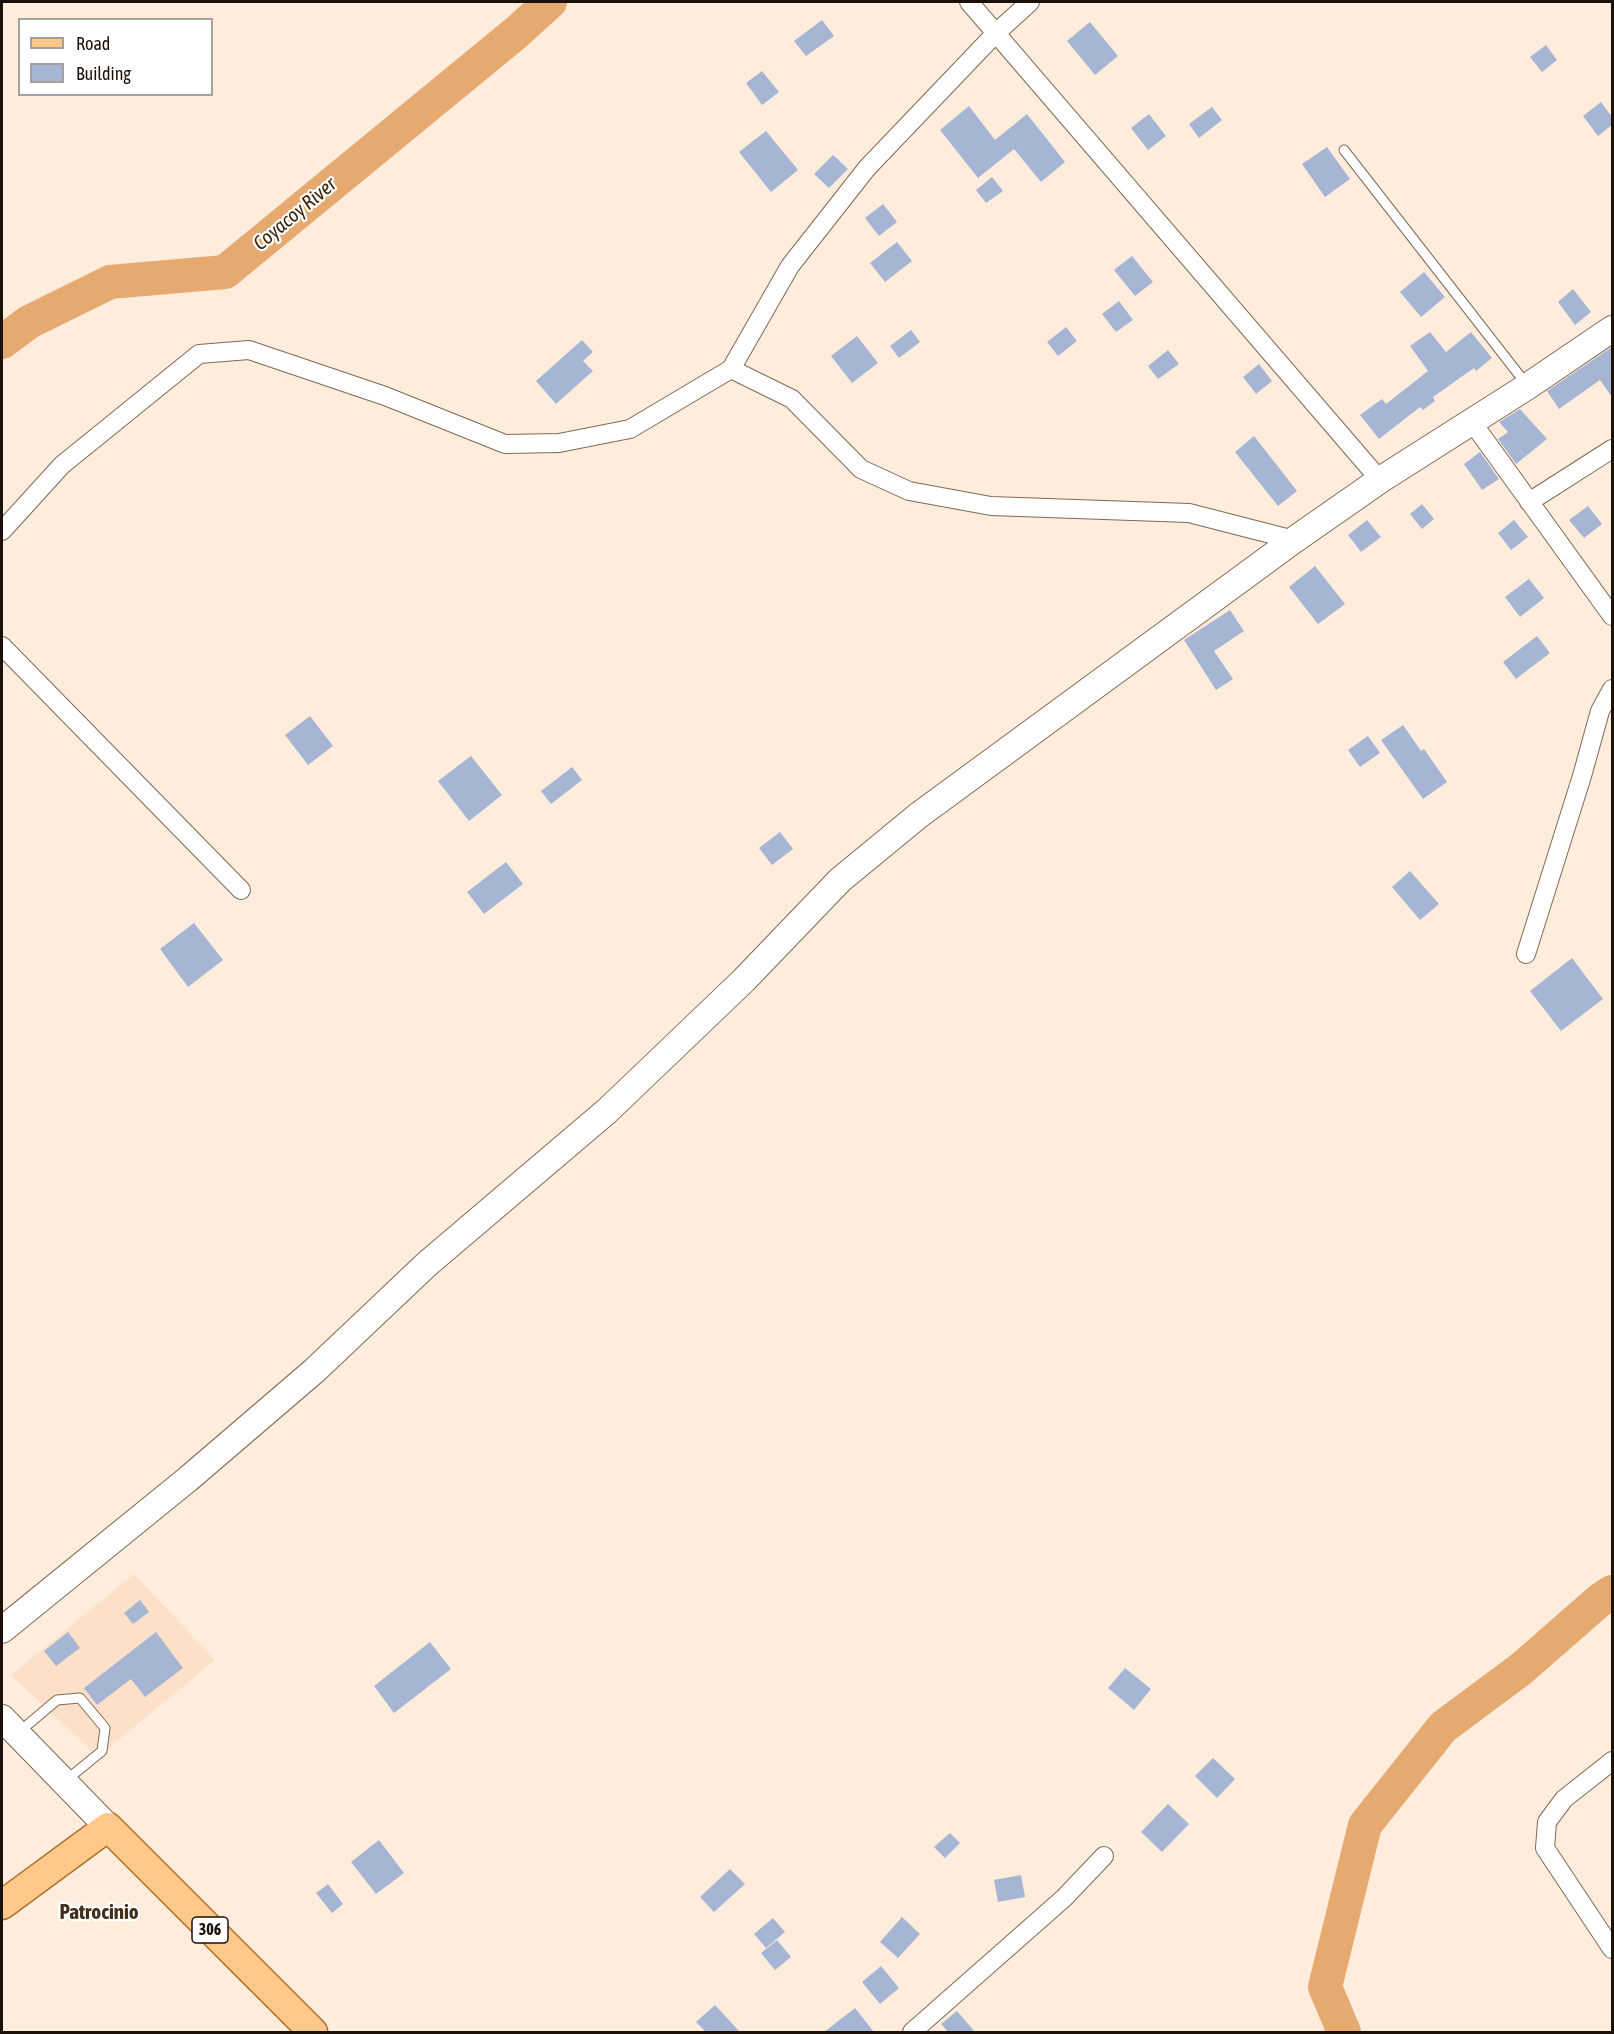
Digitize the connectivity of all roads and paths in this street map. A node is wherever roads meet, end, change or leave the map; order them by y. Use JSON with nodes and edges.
{"nodes":[{"id":1,"x":969,"y":2,"type":"edge"},
{"id":2,"x":1030,"y":2,"type":"edge"},
{"id":3,"x":996,"y":33,"type":"junction"},
{"id":4,"x":1344,"y":150,"type":"dead end"},
{"id":5,"x":1612,"y":329,"type":"edge"},
{"id":6,"x":731,"y":369,"type":"junction"},
{"id":7,"x":1528,"y":386,"type":"junction"},
{"id":8,"x":1472,"y":422,"type":"junction"},
{"id":9,"x":1612,"y":449,"type":"edge"},
{"id":10,"x":1380,"y":480,"type":"junction"},
{"id":11,"x":1529,"y":502,"type":"junction"},
{"id":12,"x":2,"y":531,"type":"edge"},
{"id":13,"x":1294,"y":540,"type":"junction"},
{"id":14,"x":1612,"y":616,"type":"edge"},
{"id":15,"x":2,"y":646,"type":"edge"},
{"id":16,"x":1612,"y":688,"type":"edge"},
{"id":17,"x":241,"y":890,"type":"dead end"},
{"id":18,"x":1526,"y":954,"type":"dead end"},
{"id":19,"x":2,"y":1630,"type":"edge"},
{"id":20,"x":9,"y":1726,"type":"edge"},
{"id":21,"x":1612,"y":1761,"type":"edge"},
{"id":22,"x":64,"y":1782,"type":"junction"},
{"id":23,"x":108,"y":1827,"type":"junction"},
{"id":24,"x":1104,"y":1856,"type":"dead end"},
{"id":25,"x":2,"y":1905,"type":"edge"},
{"id":26,"x":1612,"y":1949,"type":"edge"},
{"id":27,"x":313,"y":2032,"type":"edge"},
{"id":28,"x":912,"y":2032,"type":"edge"}],
"edges":[{"from":1,"to":3,"type":"street"},
{"from":2,"to":3,"type":"street"},
{"from":3,"to":6,"type":"street"},
{"from":3,"to":10,"type":"street"},
{"from":4,"to":7,"type":"lane"},
{"from":5,"to":7,"type":"street"},
{"from":6,"to":12,"type":"street"},
{"from":6,"to":13,"type":"street"},
{"from":7,"to":8,"type":"street"},
{"from":8,"to":10,"type":"street"},
{"from":8,"to":11,"type":"street"},
{"from":9,"to":11,"type":"street"},
{"from":10,"to":13,"type":"street"},
{"from":11,"to":14,"type":"street"},
{"from":13,"to":19,"type":"street"},
{"from":15,"to":17,"type":"street"},
{"from":16,"to":18,"type":"street"},
{"from":20,"to":22,"type":"street"},
{"from":20,"to":22,"type":"lane"},
{"from":21,"to":26,"type":"street"},
{"from":22,"to":23,"type":"street"},
{"from":23,"to":25,"type":"main road"},
{"from":23,"to":27,"type":"main road","number":"306"},
{"from":24,"to":28,"type":"street"}]}
